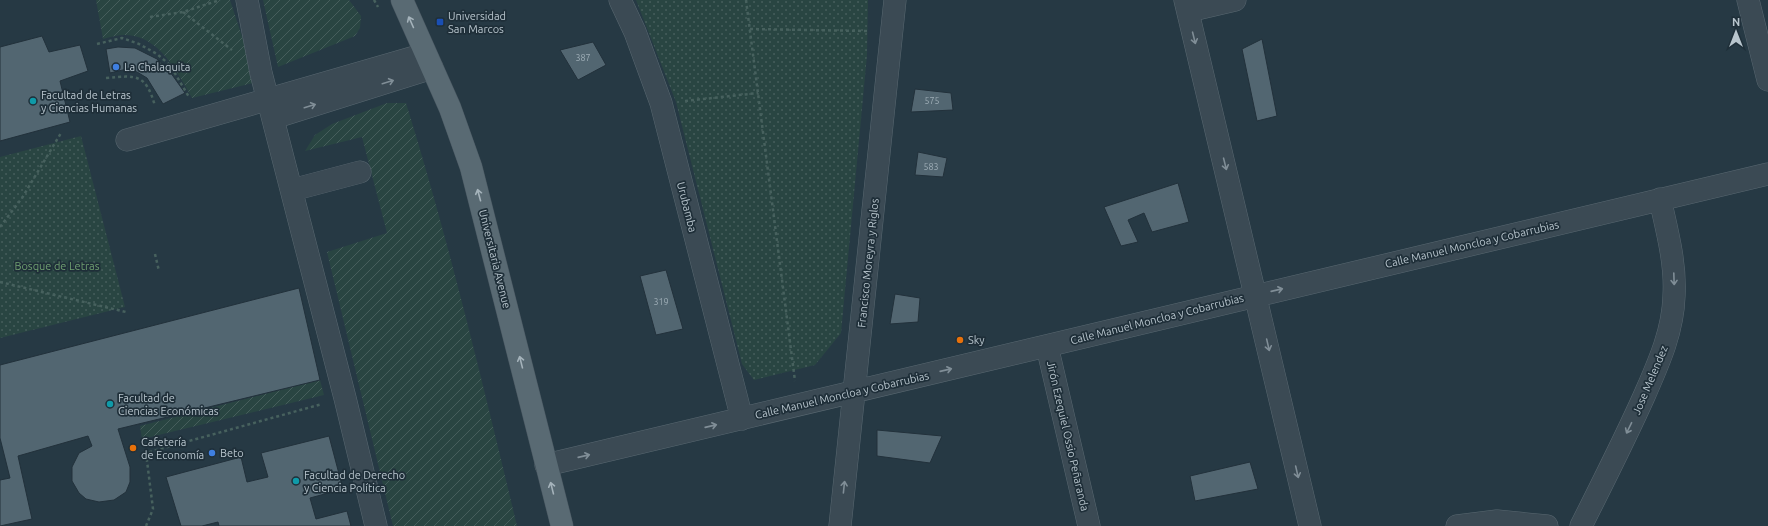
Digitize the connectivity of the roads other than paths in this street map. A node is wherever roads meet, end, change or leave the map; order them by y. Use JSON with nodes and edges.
{"nodes":[{"id":1,"x":247,"y":0,"type":"edge"},
{"id":2,"x":402,"y":0,"type":"edge"},
{"id":3,"x":620,"y":0,"type":"edge"},
{"id":4,"x":895,"y":0,"type":"edge"},
{"id":5,"x":1235,"y":0,"type":"edge"},
{"id":6,"x":1748,"y":0,"type":"edge"},
{"id":7,"x":1187,"y":6,"type":"edge"},
{"id":8,"x":429,"y":61,"type":"junction"},
{"id":9,"x":1768,"y":80,"type":"edge"},
{"id":10,"x":270,"y":108,"type":"junction"},
{"id":11,"x":127,"y":140,"type":"dead end"},
{"id":12,"x":360,"y":172,"type":"dead end"},
{"id":13,"x":1768,"y":174,"type":"edge"},
{"id":14,"x":292,"y":190,"type":"junction"},
{"id":15,"x":1660,"y":199,"type":"junction"},
{"id":16,"x":1256,"y":295,"type":"junction"},
{"id":17,"x":1047,"y":346,"type":"junction"},
{"id":18,"x":855,"y":392,"type":"junction"},
{"id":19,"x":742,"y":419,"type":"junction"},
{"id":20,"x":546,"y":465,"type":"junction"},
{"id":21,"x":376,"y":526,"type":"edge"},
{"id":22,"x":562,"y":526,"type":"edge"},
{"id":23,"x":840,"y":526,"type":"edge"},
{"id":24,"x":1089,"y":526,"type":"edge"},
{"id":25,"x":1310,"y":526,"type":"edge"},
{"id":26,"x":1457,"y":526,"type":"edge"},
{"id":27,"x":1547,"y":526,"type":"edge"},
{"id":28,"x":1581,"y":526,"type":"edge"}],
"edges":[{"from":1,"to":10,"type":"street"},
{"from":8,"to":2,"type":"main road","name":"Universitaria Avenue","one_way":true},
{"from":3,"to":19,"type":"street","name":"Urubamba"},
{"from":4,"to":18,"type":"street","name":"Francisco Moreyra y Riglos"},
{"from":5,"to":7,"type":"street"},
{"from":6,"to":9,"type":"street"},
{"from":7,"to":16,"type":"street","one_way":true},
{"from":8,"to":10,"type":"street"},
{"from":20,"to":8,"type":"main road","name":"Universitaria Avenue","one_way":true},
{"from":10,"to":11,"type":"street"},
{"from":10,"to":14,"type":"street"},
{"from":12,"to":14,"type":"street"},
{"from":13,"to":15,"type":"street","name":"Calle Manuel Moncloa y Cobarrubias"},
{"from":14,"to":21,"type":"street"},
{"from":16,"to":15,"type":"street","name":"Calle Manuel Moncloa y Cobarrubias","one_way":true},
{"from":15,"to":28,"type":"street","name":"Jose Melendez","one_way":true},
{"from":16,"to":17,"type":"street","name":"Calle Manuel Moncloa y Cobarrubias"},
{"from":16,"to":25,"type":"street","one_way":true},
{"from":18,"to":17,"type":"street","name":"Calle Manuel Moncloa y Cobarrubias","one_way":true},
{"from":17,"to":24,"type":"street","name":"Jirón Ezequiel Ossio Peñaranda"},
{"from":18,"to":19,"type":"street","name":"Calle Manuel Moncloa y Cobarrubias"},
{"from":23,"to":18,"type":"street","name":"Francisco Moreyra y Riglos","one_way":true},
{"from":20,"to":19,"type":"street","name":"Calle Manuel Moncloa y Cobarrubias","one_way":true},
{"from":22,"to":20,"type":"main road","name":"Universitaria Avenue","one_way":true},
{"from":26,"to":27,"type":"street"}]}
